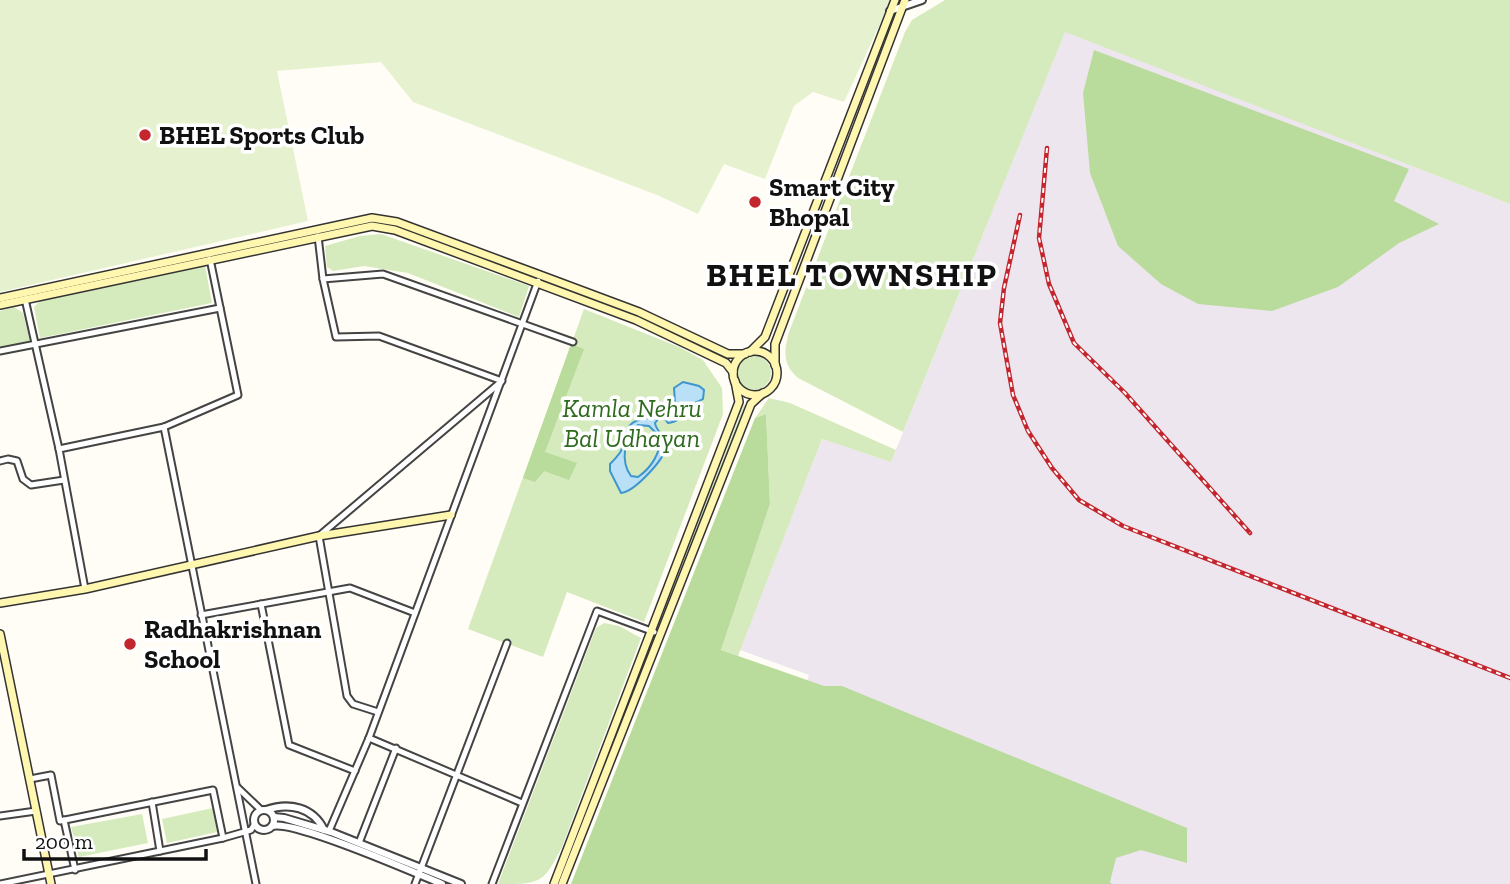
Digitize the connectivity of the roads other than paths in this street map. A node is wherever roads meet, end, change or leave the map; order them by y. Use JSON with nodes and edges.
{"nodes":[{"id":1,"x":895,"y":0,"type":"edge"},
{"id":2,"x":922,"y":0,"type":"edge"},
{"id":3,"x":903,"y":4,"type":"edge"},
{"id":4,"x":890,"y":11,"type":"junction"},
{"id":5,"x":317,"y":234,"type":"junction"},
{"id":6,"x":210,"y":257,"type":"junction"},
{"id":7,"x":540,"y":275,"type":"junction"},
{"id":8,"x":323,"y":279,"type":"junction"},
{"id":9,"x":537,"y":283,"type":"junction"},
{"id":10,"x":25,"y":296,"type":"junction"},
{"id":11,"x":0,"y":298,"type":"edge"},
{"id":12,"x":0,"y":305,"type":"edge"},
{"id":13,"x":220,"y":308,"type":"junction"},
{"id":14,"x":523,"y":323,"type":"junction"},
{"id":15,"x":687,"y":340,"type":"junction"},
{"id":16,"x":573,"y":342,"type":"dead end"},
{"id":17,"x":36,"y":343,"type":"junction"},
{"id":18,"x":0,"y":352,"type":"edge"},
{"id":19,"x":747,"y":353,"type":"junction"},
{"id":20,"x":775,"y":365,"type":"junction"},
{"id":21,"x":734,"y":377,"type":"junction"},
{"id":22,"x":502,"y":381,"type":"junction"},
{"id":23,"x":763,"y":393,"type":"junction"},
{"id":24,"x":164,"y":427,"type":"junction"},
{"id":25,"x":59,"y":449,"type":"junction"},
{"id":26,"x":0,"y":461,"type":"edge"},
{"id":27,"x":64,"y":480,"type":"junction"},
{"id":28,"x":451,"y":514,"type":"junction"},
{"id":29,"x":319,"y":536,"type":"junction"},
{"id":30,"x":191,"y":565,"type":"junction"},
{"id":31,"x":85,"y":589,"type":"junction"},
{"id":32,"x":327,"y":591,"type":"junction"},
{"id":33,"x":0,"y":603,"type":"edge"},
{"id":34,"x":261,"y":604,"type":"junction"},
{"id":35,"x":415,"y":613,"type":"junction"},
{"id":36,"x":201,"y":615,"type":"junction"},
{"id":37,"x":652,"y":631,"type":"junction"},
{"id":38,"x":0,"y":634,"type":"edge"},
{"id":39,"x":661,"y":635,"type":"junction"},
{"id":40,"x":507,"y":643,"type":"dead end"},
{"id":41,"x":3,"y":665,"type":"edge"},
{"id":42,"x":378,"y":712,"type":"junction"},
{"id":43,"x":369,"y":738,"type":"junction"},
{"id":44,"x":396,"y":748,"type":"junction"},
{"id":45,"x":355,"y":771,"type":"junction"},
{"id":46,"x":457,"y":775,"type":"junction"},
{"id":47,"x":30,"y":779,"type":"junction"},
{"id":48,"x":237,"y":788,"type":"junction"},
{"id":49,"x":152,"y":802,"type":"junction"},
{"id":50,"x":522,"y":803,"type":"junction"},
{"id":51,"x":264,"y":810,"type":"junction"},
{"id":52,"x":36,"y":811,"type":"junction"},
{"id":53,"x":0,"y":816,"type":"edge"},
{"id":54,"x":274,"y":817,"type":"junction"},
{"id":55,"x":64,"y":820,"type":"junction"},
{"id":56,"x":254,"y":825,"type":"junction"},
{"id":57,"x":272,"y":826,"type":"junction"},
{"id":58,"x":327,"y":831,"type":"junction"},
{"id":59,"x":245,"y":832,"type":"junction"},
{"id":60,"x":223,"y":838,"type":"junction"},
{"id":61,"x":359,"y":843,"type":"junction"},
{"id":62,"x":160,"y":851,"type":"junction"},
{"id":63,"x":75,"y":870,"type":"junction"},
{"id":64,"x":420,"y":871,"type":"junction"},
{"id":65,"x":49,"y":874,"type":"junction"},
{"id":66,"x":558,"y":882,"type":"edge"},
{"id":67,"x":0,"y":884,"type":"edge"},
{"id":68,"x":51,"y":884,"type":"edge"},
{"id":69,"x":256,"y":884,"type":"edge"},
{"id":70,"x":415,"y":884,"type":"edge"},
{"id":71,"x":442,"y":884,"type":"edge"},
{"id":72,"x":461,"y":884,"type":"edge"},
{"id":73,"x":492,"y":884,"type":"edge"},
{"id":74,"x":548,"y":884,"type":"edge"}],
"edges":[{"from":1,"to":4,"type":"main road"},
{"from":2,"to":3,"type":"street"},
{"from":3,"to":4,"type":"street"},
{"from":3,"to":20,"type":"main road"},
{"from":4,"to":19,"type":"main road"},
{"from":5,"to":6,"type":"main road"},
{"from":5,"to":7,"type":"main road"},
{"from":5,"to":8,"type":"street"},
{"from":5,"to":9,"type":"main road"},
{"from":6,"to":10,"type":"main road"},
{"from":6,"to":13,"type":"street"},
{"from":7,"to":9,"type":"street"},
{"from":7,"to":15,"type":"main road"},
{"from":8,"to":14,"type":"street"},
{"from":8,"to":22,"type":"street"},
{"from":9,"to":14,"type":"street"},
{"from":9,"to":15,"type":"main road"},
{"from":10,"to":11,"type":"main road"},
{"from":10,"to":12,"type":"main road"},
{"from":10,"to":17,"type":"street"},
{"from":13,"to":17,"type":"street"},
{"from":13,"to":24,"type":"street"},
{"from":14,"to":16,"type":"street"},
{"from":14,"to":22,"type":"street"},
{"from":15,"to":19,"type":"main road"},
{"from":15,"to":21,"type":"main road"},
{"from":17,"to":18,"type":"street"},
{"from":17,"to":25,"type":"street"},
{"from":19,"to":20,"type":"main road"},
{"from":19,"to":21,"type":"main road"},
{"from":20,"to":23,"type":"main road"},
{"from":21,"to":23,"type":"main road"},
{"from":21,"to":37,"type":"main road"},
{"from":22,"to":28,"type":"street"},
{"from":22,"to":29,"type":"street"},
{"from":23,"to":39,"type":"main road"},
{"from":24,"to":25,"type":"street"},
{"from":24,"to":30,"type":"street"},
{"from":25,"to":27,"type":"street"},
{"from":26,"to":27,"type":"street"},
{"from":27,"to":31,"type":"street"},
{"from":28,"to":29,"type":"main road"},
{"from":28,"to":35,"type":"street"},
{"from":29,"to":30,"type":"main road"},
{"from":29,"to":32,"type":"street"},
{"from":30,"to":31,"type":"main road"},
{"from":30,"to":36,"type":"street"},
{"from":31,"to":33,"type":"main road"},
{"from":32,"to":34,"type":"street"},
{"from":32,"to":35,"type":"street"},
{"from":32,"to":42,"type":"street"},
{"from":34,"to":36,"type":"street"},
{"from":34,"to":45,"type":"street"},
{"from":35,"to":42,"type":"street"},
{"from":36,"to":48,"type":"street"},
{"from":37,"to":39,"type":"street"},
{"from":37,"to":50,"type":"street"},
{"from":37,"to":66,"type":"main road"},
{"from":38,"to":41,"type":"main road"},
{"from":39,"to":66,"type":"main road"},
{"from":40,"to":46,"type":"street"},
{"from":41,"to":47,"type":"main road"},
{"from":42,"to":43,"type":"street"},
{"from":43,"to":44,"type":"street"},
{"from":43,"to":45,"type":"street"},
{"from":44,"to":46,"type":"street"},
{"from":44,"to":61,"type":"street"},
{"from":45,"to":58,"type":"street"},
{"from":46,"to":50,"type":"street"},
{"from":46,"to":64,"type":"street"},
{"from":47,"to":52,"type":"main road"},
{"from":47,"to":55,"type":"street"},
{"from":48,"to":51,"type":"street"},
{"from":48,"to":59,"type":"street"},
{"from":49,"to":55,"type":"street"},
{"from":49,"to":60,"type":"street"},
{"from":49,"to":62,"type":"street"},
{"from":50,"to":73,"type":"street"},
{"from":51,"to":54,"type":"street"},
{"from":51,"to":56,"type":"street"},
{"from":51,"to":58,"type":"street"},
{"from":52,"to":53,"type":"street"},
{"from":52,"to":65,"type":"main road"},
{"from":54,"to":57,"type":"street"},
{"from":54,"to":58,"type":"street"},
{"from":55,"to":63,"type":"street"},
{"from":56,"to":57,"type":"street"},
{"from":56,"to":59,"type":"street"},
{"from":57,"to":64,"type":"street"},
{"from":58,"to":61,"type":"street"},
{"from":59,"to":60,"type":"street"},
{"from":59,"to":69,"type":"street"},
{"from":60,"to":62,"type":"street"},
{"from":61,"to":64,"type":"street"},
{"from":62,"to":63,"type":"street"},
{"from":63,"to":65,"type":"street"},
{"from":64,"to":70,"type":"street"},
{"from":64,"to":71,"type":"street"},
{"from":64,"to":72,"type":"street"},
{"from":65,"to":67,"type":"street"},
{"from":65,"to":68,"type":"main road"},
{"from":66,"to":74,"type":"main road"}]}
